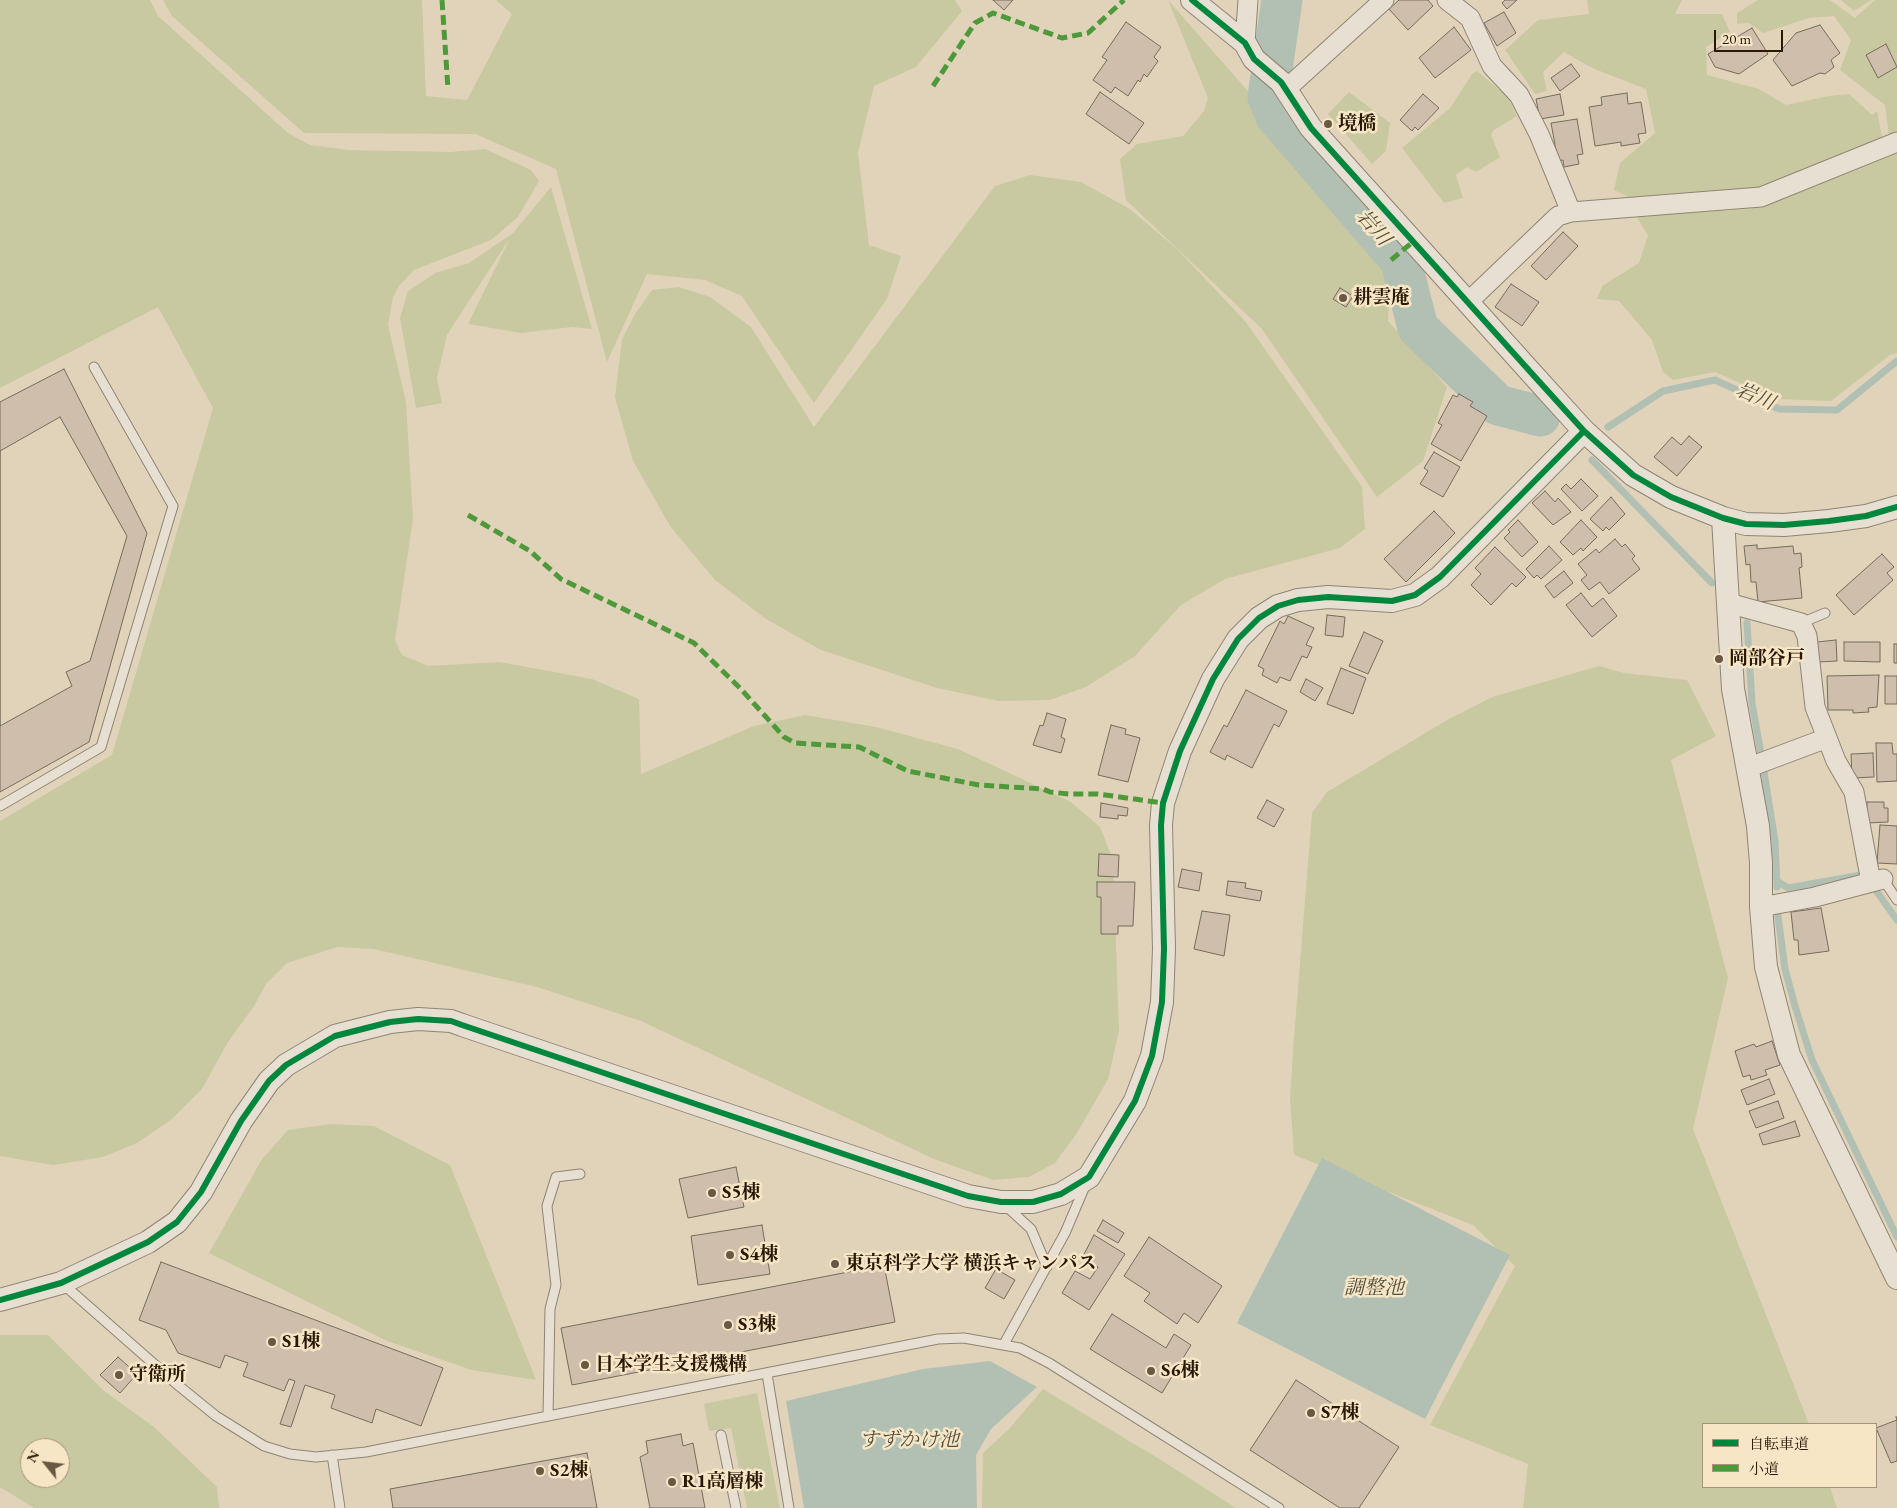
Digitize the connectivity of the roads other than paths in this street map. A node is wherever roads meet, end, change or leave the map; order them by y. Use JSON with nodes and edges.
{"nodes":[{"id":1,"x":1192,"y":0,"type":"edge"},
{"id":2,"x":1248,"y":0,"type":"edge"},
{"id":3,"x":1384,"y":0,"type":"edge"},
{"id":4,"x":1448,"y":0,"type":"edge"},
{"id":5,"x":1249,"y":51,"type":"junction"},
{"id":6,"x":1283,"y":86,"type":"junction"},
{"id":7,"x":1897,"y":142,"type":"edge"},
{"id":8,"x":1571,"y":212,"type":"junction"},
{"id":9,"x":1468,"y":302,"type":"junction"},
{"id":10,"x":94,"y":367,"type":"dead end"},
{"id":11,"x":1584,"y":430,"type":"junction"},
{"id":12,"x":1897,"y":507,"type":"edge"},
{"id":13,"x":1723,"y":518,"type":"junction"},
{"id":14,"x":1728,"y":603,"type":"junction"},
{"id":15,"x":1825,"y":613,"type":"dead end"},
{"id":16,"x":1801,"y":623,"type":"junction"},
{"id":17,"x":1827,"y":738,"type":"junction"},
{"id":18,"x":1747,"y":768,"type":"junction"},
{"id":19,"x":0,"y":806,"type":"edge"},
{"id":20,"x":1877,"y":881,"type":"junction"},
{"id":21,"x":1897,"y":900,"type":"edge"},
{"id":22,"x":1761,"y":907,"type":"junction"},
{"id":23,"x":580,"y":1174,"type":"dead end"},
{"id":24,"x":1089,"y":1178,"type":"junction"},
{"id":25,"x":1001,"y":1202,"type":"junction"},
{"id":26,"x":1047,"y":1267,"type":"junction"},
{"id":27,"x":1897,"y":1278,"type":"edge"},
{"id":28,"x":61,"y":1282,"type":"junction"},
{"id":29,"x":0,"y":1300,"type":"edge"},
{"id":30,"x":1004,"y":1344,"type":"junction"},
{"id":31,"x":766,"y":1374,"type":"junction"},
{"id":32,"x":548,"y":1416,"type":"junction"},
{"id":33,"x":721,"y":1435,"type":"dead end"},
{"id":34,"x":332,"y":1455,"type":"junction"},
{"id":35,"x":340,"y":1508,"type":"edge"},
{"id":36,"x":736,"y":1508,"type":"edge"},
{"id":37,"x":789,"y":1508,"type":"edge"},
{"id":38,"x":1278,"y":1508,"type":"edge"}],
"edges":[{"from":1,"to":5,"type":"street"},
{"from":2,"to":5,"type":"street"},
{"from":3,"to":6,"type":"street"},
{"from":4,"to":8,"type":"street"},
{"from":5,"to":6,"type":"street"},
{"from":6,"to":9,"type":"street"},
{"from":7,"to":8,"type":"street"},
{"from":8,"to":9,"type":"street"},
{"from":9,"to":11,"type":"street"},
{"from":10,"to":19,"type":"lane"},
{"from":11,"to":13,"type":"street"},
{"from":11,"to":24,"type":"street"},
{"from":12,"to":13,"type":"street"},
{"from":13,"to":14,"type":"street"},
{"from":14,"to":16,"type":"street"},
{"from":14,"to":18,"type":"street"},
{"from":15,"to":16,"type":"lane"},
{"from":16,"to":17,"type":"street"},
{"from":17,"to":18,"type":"street"},
{"from":17,"to":20,"type":"street"},
{"from":18,"to":22,"type":"street"},
{"from":20,"to":21,"type":"lane"},
{"from":20,"to":22,"type":"street"},
{"from":22,"to":27,"type":"street"},
{"from":23,"to":32,"type":"lane"},
{"from":24,"to":25,"type":"street"},
{"from":24,"to":26,"type":"lane"},
{"from":25,"to":26,"type":"lane"},
{"from":25,"to":28,"type":"street"},
{"from":26,"to":30,"type":"lane"},
{"from":28,"to":29,"type":"street"},
{"from":28,"to":34,"type":"lane"},
{"from":30,"to":31,"type":"lane"},
{"from":30,"to":38,"type":"lane"},
{"from":31,"to":32,"type":"lane"},
{"from":31,"to":37,"type":"lane"},
{"from":32,"to":34,"type":"lane"},
{"from":33,"to":36,"type":"lane"},
{"from":34,"to":35,"type":"lane"}]}
